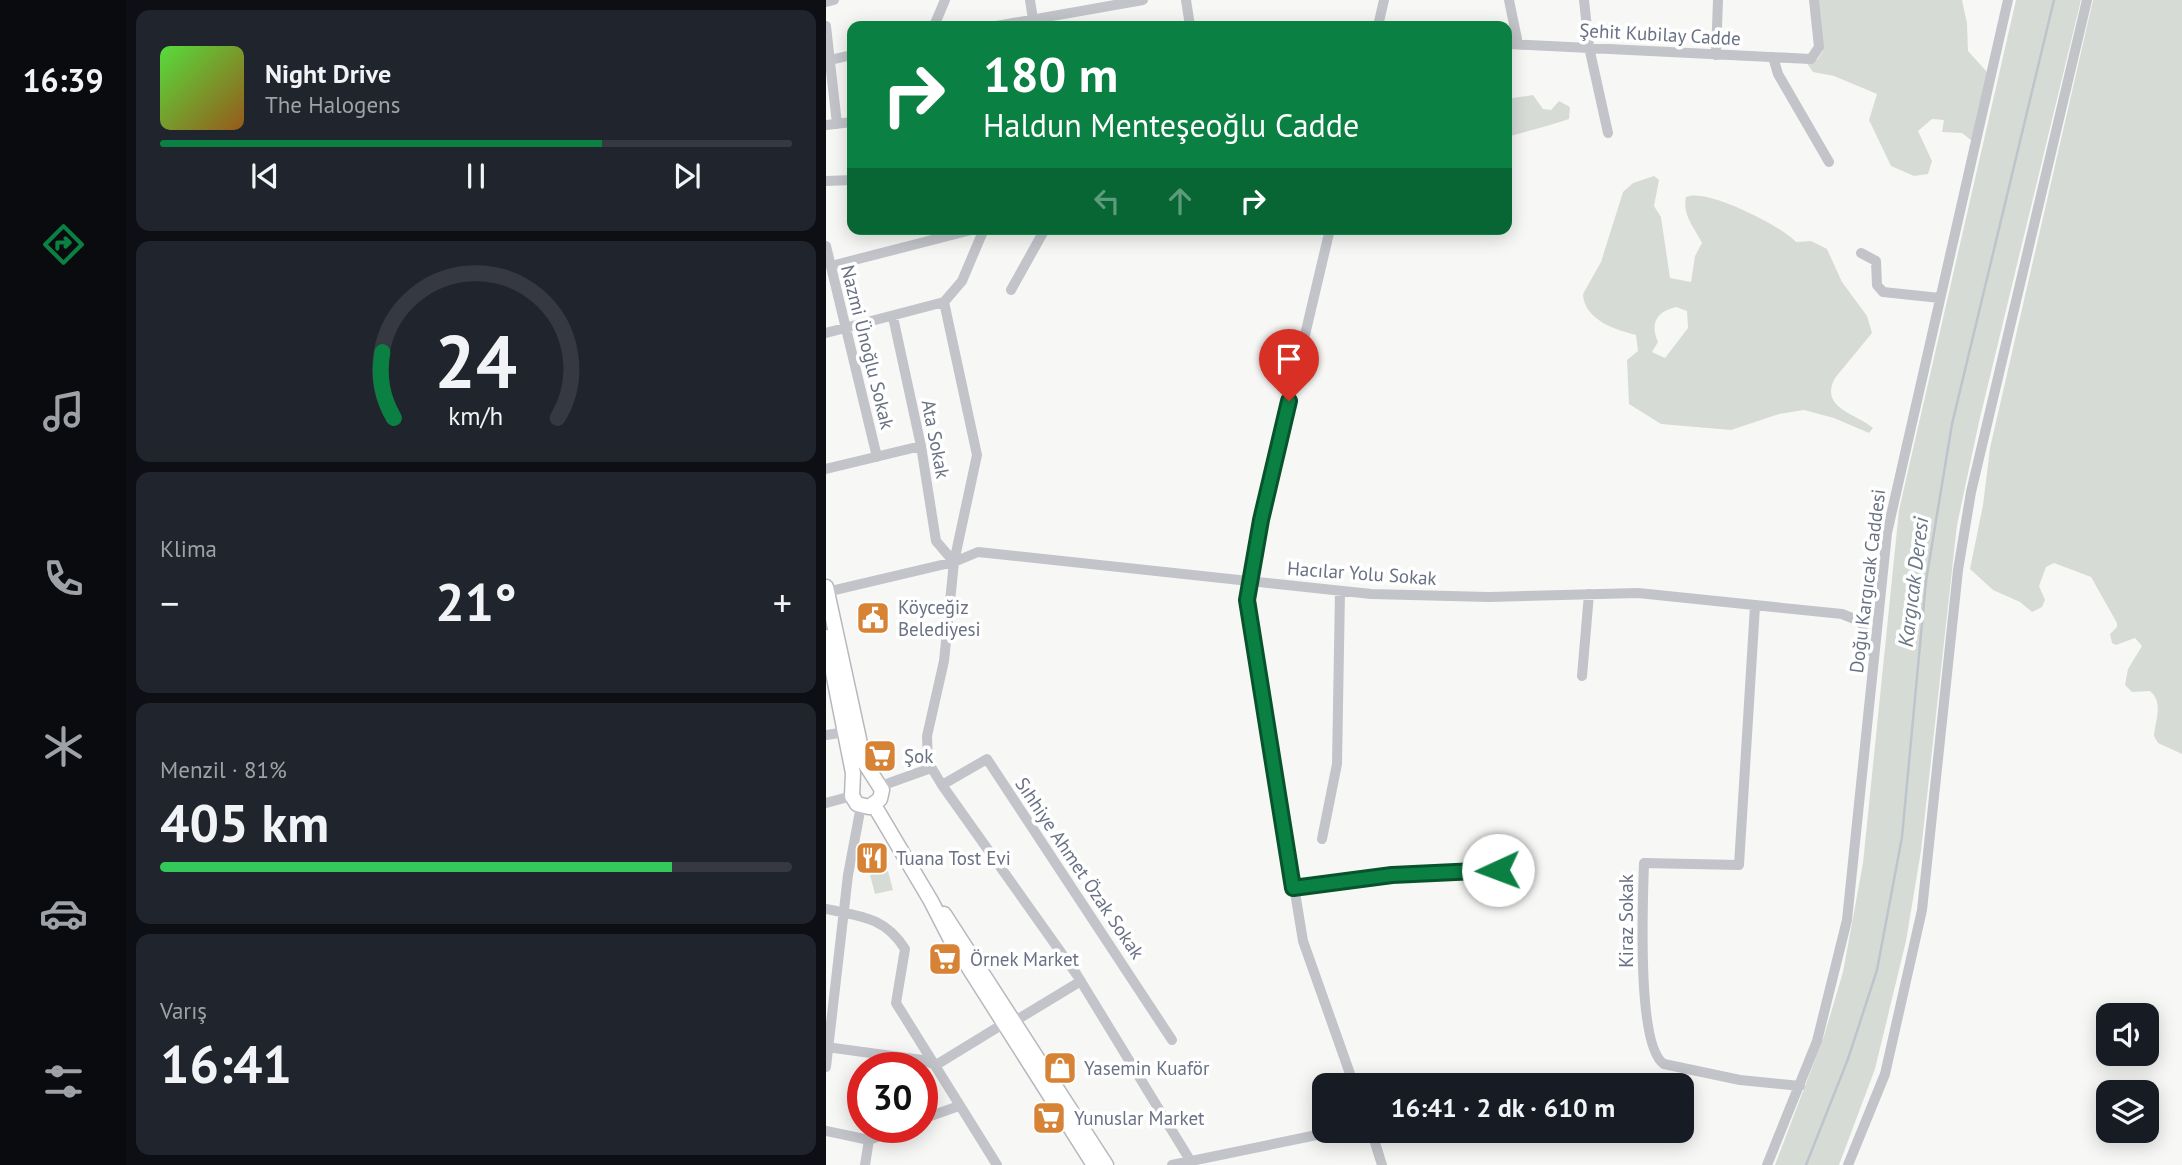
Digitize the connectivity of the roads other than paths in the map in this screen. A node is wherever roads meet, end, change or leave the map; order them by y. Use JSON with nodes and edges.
{"nodes":[{"id":1,"x":834,"y":0,"type":"edge"},
{"id":2,"x":945,"y":0,"type":"edge"},
{"id":3,"x":1030,"y":0,"type":"edge"},
{"id":4,"x":1143,"y":0,"type":"edge"},
{"id":5,"x":1186,"y":0,"type":"edge"},
{"id":6,"x":1384,"y":0,"type":"edge"},
{"id":7,"x":1510,"y":0,"type":"edge"},
{"id":8,"x":1584,"y":0,"type":"edge"},
{"id":9,"x":1718,"y":0,"type":"edge"},
{"id":10,"x":1814,"y":0,"type":"edge"},
{"id":11,"x":2008,"y":0,"type":"edge"},
{"id":12,"x":2087,"y":0,"type":"edge"},
{"id":13,"x":826,"y":2,"type":"edge"},
{"id":14,"x":936,"y":21,"type":"edge"},
{"id":15,"x":1033,"y":21,"type":"edge"},
{"id":16,"x":1043,"y":21,"type":"edge"},
{"id":17,"x":1189,"y":21,"type":"edge"},
{"id":18,"x":1379,"y":21,"type":"edge"},
{"id":19,"x":1511,"y":21,"type":"edge"},
{"id":20,"x":826,"y":26,"type":"edge"},
{"id":21,"x":1512,"y":44,"type":"edge"},
{"id":22,"x":1589,"y":47,"type":"junction"},
{"id":23,"x":1716,"y":55,"type":"junction"},
{"id":24,"x":847,"y":56,"type":"edge"},
{"id":25,"x":1773,"y":57,"type":"junction"},
{"id":26,"x":828,"y":60,"type":"edge"},
{"id":27,"x":831,"y":125,"type":"edge"},
{"id":28,"x":1608,"y":133,"type":"dead end"},
{"id":29,"x":1829,"y":162,"type":"dead end"},
{"id":30,"x":847,"y":180,"type":"edge"},
{"id":31,"x":826,"y":181,"type":"edge"},
{"id":32,"x":952,"y":235,"type":"edge"},
{"id":33,"x":982,"y":235,"type":"edge"},
{"id":34,"x":1042,"y":235,"type":"edge"},
{"id":35,"x":1329,"y":235,"type":"edge"},
{"id":36,"x":826,"y":246,"type":"edge"},
{"id":37,"x":1861,"y":253,"type":"dead end"},
{"id":38,"x":831,"y":266,"type":"junction"},
{"id":39,"x":1011,"y":290,"type":"dead end"},
{"id":40,"x":1940,"y":298,"type":"junction"},
{"id":41,"x":944,"y":302,"type":"junction"},
{"id":42,"x":893,"y":317,"type":"junction"},
{"id":43,"x":846,"y":328,"type":"junction"},
{"id":44,"x":826,"y":333,"type":"edge"},
{"id":45,"x":921,"y":446,"type":"junction"},
{"id":46,"x":877,"y":457,"type":"junction"},
{"id":47,"x":826,"y":469,"type":"edge"},
{"id":48,"x":954,"y":562,"type":"junction"},
{"id":49,"x":1248,"y":581,"type":"junction"},
{"id":50,"x":827,"y":589,"type":"edge"},
{"id":51,"x":1340,"y":591,"type":"junction"},
{"id":52,"x":1589,"y":594,"type":"junction"},
{"id":53,"x":1755,"y":606,"type":"junction"},
{"id":54,"x":826,"y":636,"type":"edge"},
{"id":55,"x":1874,"y":654,"type":"junction"},
{"id":56,"x":829,"y":665,"type":"edge"},
{"id":57,"x":1583,"y":676,"type":"dead end"},
{"id":58,"x":846,"y":732,"type":"junction"},
{"id":59,"x":826,"y":736,"type":"edge"},
{"id":60,"x":930,"y":768,"type":"junction"},
{"id":61,"x":876,"y":782,"type":"junction"},
{"id":62,"x":942,"y":785,"type":"junction"},
{"id":63,"x":860,"y":798,"type":"junction"},
{"id":64,"x":826,"y":803,"type":"edge"},
{"id":65,"x":1322,"y":839,"type":"dead end"},
{"id":66,"x":1529,"y":869,"type":"dead end"},
{"id":67,"x":1293,"y":888,"type":"junction"},
{"id":68,"x":826,"y":909,"type":"edge"},
{"id":69,"x":844,"y":913,"type":"junction"},
{"id":70,"x":1081,"y":981,"type":"junction"},
{"id":71,"x":1009,"y":1023,"type":"junction"},
{"id":72,"x":1172,"y":1040,"type":"dead end"},
{"id":73,"x":827,"y":1047,"type":"edge"},
{"id":74,"x":867,"y":1052,"type":"edge"},
{"id":75,"x":928,"y":1052,"type":"edge"},
{"id":76,"x":938,"y":1064,"type":"edge"},
{"id":77,"x":826,"y":1067,"type":"edge"},
{"id":78,"x":938,"y":1069,"type":"edge"},
{"id":79,"x":1349,"y":1073,"type":"edge"},
{"id":80,"x":1800,"y":1086,"type":"junction"},
{"id":81,"x":959,"y":1106,"type":"junction"},
{"id":82,"x":938,"y":1113,"type":"edge"},
{"id":83,"x":826,"y":1130,"type":"edge"},
{"id":84,"x":847,"y":1135,"type":"edge"},
{"id":85,"x":1312,"y":1136,"type":"edge"},
{"id":86,"x":869,"y":1143,"type":"edge"},
{"id":87,"x":1375,"y":1143,"type":"edge"},
{"id":88,"x":1192,"y":1163,"type":"edge"},
{"id":89,"x":865,"y":1165,"type":"edge"},
{"id":90,"x":995,"y":1165,"type":"edge"},
{"id":91,"x":1094,"y":1165,"type":"edge"},
{"id":92,"x":1106,"y":1165,"type":"edge"},
{"id":93,"x":1172,"y":1165,"type":"edge"},
{"id":94,"x":1382,"y":1165,"type":"edge"},
{"id":95,"x":1767,"y":1165,"type":"edge"},
{"id":96,"x":1848,"y":1165,"type":"edge"}],
"edges":[{"from":1,"to":13,"type":"street"},
{"from":2,"to":14,"type":"street"},
{"from":3,"to":15,"type":"street"},
{"from":4,"to":16,"type":"street"},
{"from":5,"to":17,"type":"street"},
{"from":6,"to":18,"type":"street"},
{"from":7,"to":19,"type":"street"},
{"from":8,"to":22,"type":"street"},
{"from":9,"to":23,"type":"street"},
{"from":10,"to":25,"type":"street","name":"Şehit Kubilay Cadde"},
{"from":11,"to":40,"type":"street","name":"Doğu Kargıcak Caddesi"},
{"from":12,"to":96,"type":"street"},
{"from":20,"to":26,"type":"street"},
{"from":21,"to":22,"type":"street","name":"Şehit Kubilay Cadde"},
{"from":22,"to":23,"type":"street","name":"Şehit Kubilay Cadde"},
{"from":22,"to":28,"type":"street"},
{"from":23,"to":25,"type":"street","name":"Şehit Kubilay Cadde"},
{"from":24,"to":26,"type":"street"},
{"from":25,"to":29,"type":"street"},
{"from":26,"to":27,"type":"street"},
{"from":30,"to":31,"type":"street"},
{"from":32,"to":38,"type":"street"},
{"from":33,"to":41,"type":"street"},
{"from":34,"to":39,"type":"street"},
{"from":35,"to":49,"type":"street"},
{"from":36,"to":38,"type":"street","name":"Nazmi Ünoğlu Sokak"},
{"from":37,"to":40,"type":"street"},
{"from":38,"to":43,"type":"street","name":"Nazmi Ünoğlu Sokak"},
{"from":40,"to":55,"type":"street","name":"Doğu Kargıcak Caddesi"},
{"from":41,"to":42,"type":"street"},
{"from":41,"to":48,"type":"street"},
{"from":42,"to":43,"type":"street"},
{"from":42,"to":45,"type":"street","name":"Ata Sokak"},
{"from":43,"to":44,"type":"street"},
{"from":43,"to":46,"type":"street","name":"Nazmi Ünoğlu Sokak"},
{"from":45,"to":46,"type":"street"},
{"from":45,"to":48,"type":"street","name":"Ata Sokak"},
{"from":46,"to":47,"type":"street"},
{"from":48,"to":49,"type":"street","name":"Hacılar Yolu Sokak"},
{"from":48,"to":50,"type":"street","name":"Hacılar Yolu Sokak"},
{"from":48,"to":60,"type":"street"},
{"from":49,"to":51,"type":"street","name":"Hacılar Yolu Sokak"},
{"from":49,"to":67,"type":"street"},
{"from":50,"to":61,"type":"main road"},
{"from":51,"to":52,"type":"street","name":"Hacılar Yolu Sokak"},
{"from":51,"to":65,"type":"street"},
{"from":52,"to":53,"type":"street","name":"Hacılar Yolu Sokak"},
{"from":52,"to":57,"type":"street"},
{"from":53,"to":55,"type":"street","name":"Hacılar Yolu Sokak"},
{"from":53,"to":80,"type":"street","name":"Kiraz Sokak"},
{"from":54,"to":56,"type":"main road"},
{"from":55,"to":80,"type":"street","name":"Doğu Kargıcak Caddesi"},
{"from":56,"to":58,"type":"main road"},
{"from":58,"to":59,"type":"street"},
{"from":58,"to":63,"type":"main road"},
{"from":60,"to":61,"type":"street"},
{"from":60,"to":62,"type":"street"},
{"from":61,"to":63,"type":"main road"},
{"from":61,"to":63,"type":"main road"},
{"from":62,"to":70,"type":"street"},
{"from":62,"to":72,"type":"street","name":"Sıhhiye Ahmet Özak Sokak"},
{"from":63,"to":64,"type":"street"},
{"from":63,"to":69,"type":"street"},
{"from":63,"to":71,"type":"main road"},
{"from":66,"to":67,"type":"street"},
{"from":67,"to":79,"type":"street"},
{"from":68,"to":69,"type":"street"},
{"from":69,"to":73,"type":"street"},
{"from":69,"to":75,"type":"street"},
{"from":70,"to":71,"type":"street"},
{"from":70,"to":88,"type":"street"},
{"from":71,"to":76,"type":"street"},
{"from":71,"to":91,"type":"main road"},
{"from":71,"to":92,"type":"main road"},
{"from":73,"to":74,"type":"street"},
{"from":73,"to":77,"type":"street"},
{"from":78,"to":81,"type":"street"},
{"from":80,"to":95,"type":"street","name":"Doğu Kargıcak Caddesi"},
{"from":81,"to":82,"type":"street"},
{"from":81,"to":90,"type":"street"},
{"from":83,"to":84,"type":"street"},
{"from":85,"to":88,"type":"street"},
{"from":86,"to":89,"type":"street"},
{"from":87,"to":94,"type":"street"},
{"from":88,"to":93,"type":"street"}]}
